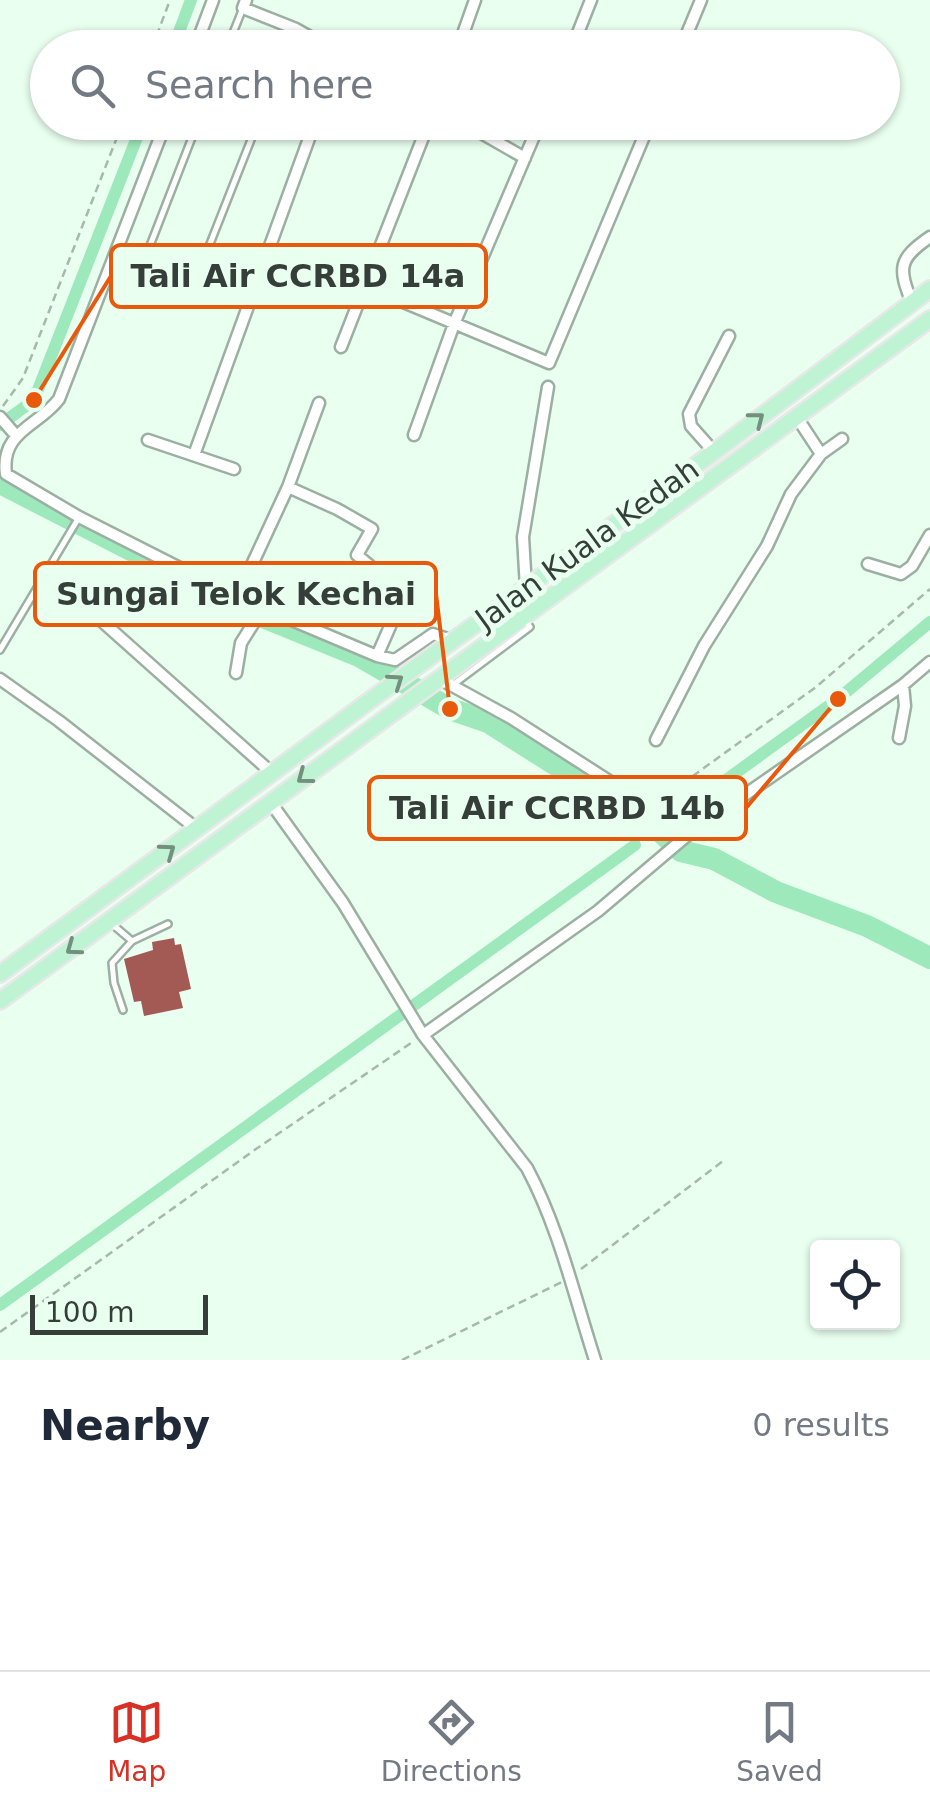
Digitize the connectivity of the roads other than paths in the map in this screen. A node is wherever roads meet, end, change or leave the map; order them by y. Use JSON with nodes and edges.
{"nodes":[{"id":1,"x":213,"y":0,"type":"edge"},
{"id":2,"x":475,"y":0,"type":"edge"},
{"id":3,"x":591,"y":0,"type":"edge"},
{"id":4,"x":701,"y":0,"type":"edge"},
{"id":5,"x":244,"y":4,"type":"edge"},
{"id":6,"x":296,"y":28,"type":"joint"},
{"id":7,"x":202,"y":30,"type":"edge"},
{"id":8,"x":234,"y":30,"type":"edge"},
{"id":9,"x":299,"y":30,"type":"edge"},
{"id":10,"x":464,"y":30,"type":"edge"},
{"id":11,"x":579,"y":30,"type":"edge"},
{"id":12,"x":689,"y":30,"type":"edge"},
{"id":13,"x":159,"y":140,"type":"edge"},
{"id":14,"x":191,"y":140,"type":"edge"},
{"id":15,"x":251,"y":140,"type":"edge"},
{"id":16,"x":308,"y":140,"type":"edge"},
{"id":17,"x":422,"y":140,"type":"edge"},
{"id":18,"x":494,"y":140,"type":"edge"},
{"id":19,"x":532,"y":140,"type":"edge"},
{"id":20,"x":642,"y":140,"type":"edge"},
{"id":21,"x":525,"y":158,"type":"junction"},
{"id":22,"x":930,"y":237,"type":"edge"},
{"id":23,"x":365,"y":286,"type":"junction"},
{"id":24,"x":930,"y":289,"type":"edge"},
{"id":25,"x":912,"y":303,"type":"junction"},
{"id":26,"x":930,"y":319,"type":"edge"},
{"id":27,"x":454,"y":324,"type":"junction"},
{"id":28,"x":729,"y":336,"type":"dead end"},
{"id":29,"x":341,"y":346,"type":"dead end"},
{"id":30,"x":548,"y":387,"type":"dead end"},
{"id":31,"x":319,"y":403,"type":"dead end"},
{"id":32,"x":0,"y":414,"type":"edge"},
{"id":33,"x":798,"y":419,"type":"junction"},
{"id":34,"x":13,"y":430,"type":"junction"},
{"id":35,"x":414,"y":435,"type":"dead end"},
{"id":36,"x":842,"y":439,"type":"dead end"},
{"id":37,"x":148,"y":440,"type":"dead end"},
{"id":38,"x":714,"y":452,"type":"junction"},
{"id":39,"x":821,"y":454,"type":"junction"},
{"id":40,"x":194,"y":455,"type":"junction"},
{"id":41,"x":234,"y":468,"type":"dead end"},
{"id":42,"x":288,"y":487,"type":"junction"},
{"id":43,"x":79,"y":518,"type":"junction"},
{"id":44,"x":930,"y":535,"type":"edge"},
{"id":45,"x":868,"y":564,"type":"dead end"},
{"id":46,"x":526,"y":588,"type":"junction"},
{"id":47,"x":237,"y":598,"type":"junction"},
{"id":48,"x":260,"y":614,"type":"junction"},
{"id":49,"x":96,"y":616,"type":"dead end"},
{"id":50,"x":454,"y":641,"type":"junction"},
{"id":51,"x":0,"y":650,"type":"edge"},
{"id":52,"x":378,"y":656,"type":"junction"},
{"id":53,"x":930,"y":662,"type":"edge"},
{"id":54,"x":236,"y":673,"type":"dead end"},
{"id":55,"x":0,"y":680,"type":"edge"},
{"id":56,"x":443,"y":682,"type":"junction"},
{"id":57,"x":903,"y":685,"type":"junction"},
{"id":58,"x":899,"y":738,"type":"dead end"},
{"id":59,"x":656,"y":740,"type":"dead end"},
{"id":60,"x":272,"y":772,"type":"junction"},
{"id":61,"x":271,"y":803,"type":"junction"},
{"id":62,"x":197,"y":829,"type":"junction"},
{"id":63,"x":686,"y":836,"type":"junction"},
{"id":64,"x":89,"y":908,"type":"junction"},
{"id":65,"x":110,"y":922,"type":"junction"},
{"id":66,"x":168,"y":924,"type":"dead end"},
{"id":67,"x":132,"y":941,"type":"junction"},
{"id":68,"x":0,"y":974,"type":"edge"},
{"id":69,"x":0,"y":1001,"type":"edge"},
{"id":70,"x":124,"y":1010,"type":"dead end"},
{"id":71,"x":421,"y":1031,"type":"junction"},
{"id":72,"x":595,"y":1360,"type":"edge"}],
"edges":[{"from":1,"to":7,"type":"street"},
{"from":2,"to":10,"type":"street"},
{"from":3,"to":11,"type":"street"},
{"from":4,"to":12,"type":"street"},
{"from":5,"to":6,"type":"street"},
{"from":5,"to":8,"type":"lane"},
{"from":6,"to":9,"type":"street"},
{"from":13,"to":34,"type":"street"},
{"from":14,"to":15,"type":"lane"},
{"from":16,"to":40,"type":"street"},
{"from":17,"to":23,"type":"street"},
{"from":18,"to":21,"type":"street"},
{"from":19,"to":21,"type":"street"},
{"from":20,"to":27,"type":"street"},
{"from":21,"to":27,"type":"street"},
{"from":22,"to":25,"type":"street"},
{"from":23,"to":27,"type":"street"},
{"from":23,"to":29,"type":"street"},
{"from":24,"to":25,"type":"main road","name":"Jalan Kuala Kedah"},
{"from":38,"to":25,"type":"main road","name":"Jalan Kuala Kedah","one_way":true},
{"from":26,"to":33,"type":"main road","name":"Jalan Kuala Kedah"},
{"from":27,"to":35,"type":"street"},
{"from":28,"to":38,"type":"street"},
{"from":30,"to":46,"type":"street"},
{"from":31,"to":42,"type":"street"},
{"from":32,"to":34,"type":"street"},
{"from":33,"to":39,"type":"street"},
{"from":33,"to":56,"type":"main road","name":"Jalan Kuala Kedah"},
{"from":34,"to":43,"type":"street"},
{"from":36,"to":39,"type":"street"},
{"from":37,"to":40,"type":"street"},
{"from":38,"to":46,"type":"main road","name":"Jalan Kuala Kedah"},
{"from":39,"to":59,"type":"street"},
{"from":40,"to":41,"type":"street"},
{"from":42,"to":47,"type":"street"},
{"from":42,"to":52,"type":"street"},
{"from":43,"to":47,"type":"street"},
{"from":43,"to":51,"type":"lane"},
{"from":44,"to":45,"type":"street"},
{"from":46,"to":50,"type":"main road","name":"Jalan Kuala Kedah"},
{"from":47,"to":48,"type":"street"},
{"from":48,"to":52,"type":"street"},
{"from":48,"to":54,"type":"street"},
{"from":49,"to":60,"type":"street"},
{"from":50,"to":52,"type":"street"},
{"from":60,"to":50,"type":"main road","name":"Jalan Kuala Kedah","one_way":true},
{"from":53,"to":57,"type":"street"},
{"from":55,"to":62,"type":"street"},
{"from":56,"to":61,"type":"main road","name":"Jalan Kuala Kedah","one_way":true},
{"from":56,"to":63,"type":"street"},
{"from":57,"to":58,"type":"street"},
{"from":57,"to":63,"type":"street"},
{"from":60,"to":62,"type":"main road","name":"Jalan Kuala Kedah"},
{"from":61,"to":65,"type":"main road","name":"Jalan Kuala Kedah"},
{"from":61,"to":71,"type":"street"},
{"from":64,"to":62,"type":"main road","name":"Jalan Kuala Kedah","one_way":true},
{"from":63,"to":71,"type":"street"},
{"from":64,"to":65,"type":"main road"},
{"from":64,"to":68,"type":"main road","name":"Jalan Kuala Kedah"},
{"from":65,"to":67,"type":"lane"},
{"from":65,"to":69,"type":"main road","name":"Jalan Kuala Kedah","one_way":true},
{"from":66,"to":67,"type":"lane"},
{"from":67,"to":70,"type":"lane"},
{"from":71,"to":72,"type":"street"}]}
